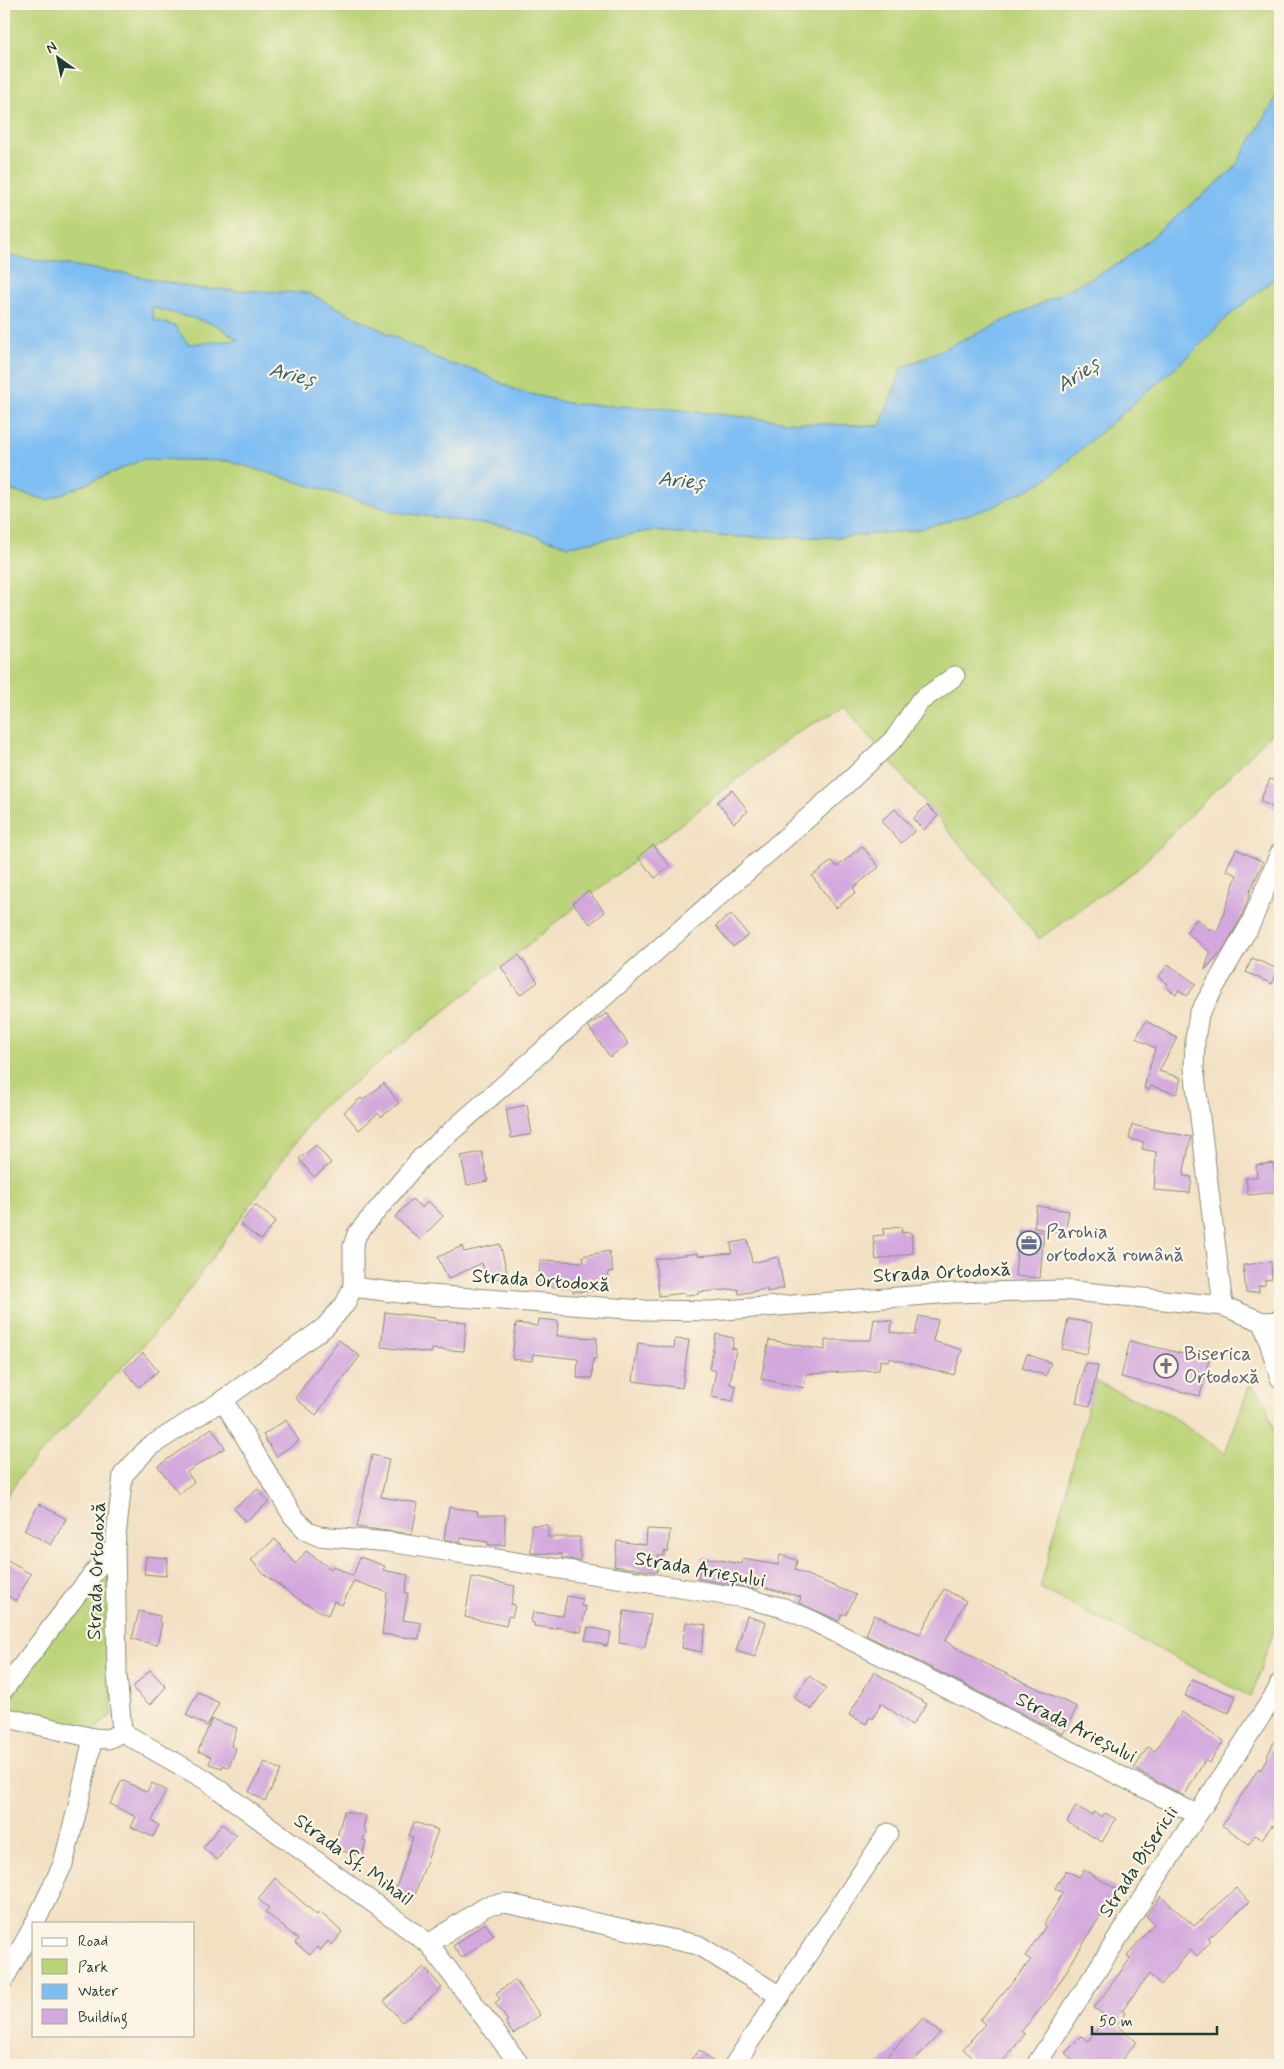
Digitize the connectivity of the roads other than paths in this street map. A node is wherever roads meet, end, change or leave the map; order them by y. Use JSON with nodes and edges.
{"nodes":[{"id":1,"x":955,"y":676,"type":"dead end"},
{"id":2,"x":1280,"y":853,"type":"edge"},
{"id":3,"x":352,"y":1287,"type":"junction"},
{"id":4,"x":1223,"y":1306,"type":"junction"},
{"id":5,"x":1272,"y":1321,"type":"edge"},
{"id":6,"x":1280,"y":1378,"type":"edge"},
{"id":7,"x":223,"y":1400,"type":"junction"},
{"id":8,"x":115,"y":1545,"type":"junction"},
{"id":9,"x":1280,"y":1683,"type":"edge"},
{"id":10,"x":4,"y":1688,"type":"edge"},
{"id":11,"x":4,"y":1717,"type":"edge"},
{"id":12,"x":122,"y":1732,"type":"junction"},
{"id":13,"x":93,"y":1738,"type":"junction"},
{"id":14,"x":1196,"y":1814,"type":"junction"},
{"id":15,"x":888,"y":1833,"type":"dead end"},
{"id":16,"x":35,"y":1922,"type":"edge"},
{"id":17,"x":32,"y":1928,"type":"edge"},
{"id":18,"x":429,"y":1944,"type":"junction"},
{"id":19,"x":4,"y":1979,"type":"edge"},
{"id":20,"x":780,"y":1996,"type":"junction"},
{"id":21,"x":520,"y":2065,"type":"edge"},
{"id":22,"x":734,"y":2065,"type":"edge"},
{"id":23,"x":1036,"y":2065,"type":"edge"}],
"edges":[{"from":1,"to":3,"type":"street"},
{"from":2,"to":4,"type":"street"},
{"from":3,"to":4,"type":"street","name":"Strada Ortodoxă"},
{"from":3,"to":7,"type":"street","name":"Strada Ortodoxă"},
{"from":4,"to":5,"type":"street","name":"Strada Ortodoxă"},
{"from":5,"to":6,"type":"street"},
{"from":7,"to":8,"type":"street","name":"Strada Ortodoxă"},
{"from":7,"to":14,"type":"street","name":"Strada Arieșului"},
{"from":8,"to":10,"type":"street"},
{"from":8,"to":12,"type":"street","name":"Strada Ortodoxă"},
{"from":9,"to":14,"type":"street","name":"Strada Bisericii"},
{"from":11,"to":13,"type":"street"},
{"from":12,"to":13,"type":"street"},
{"from":12,"to":18,"type":"street","name":"Strada Sf. Mihail"},
{"from":13,"to":16,"type":"street"},
{"from":14,"to":23,"type":"street","name":"Strada Bisericii"},
{"from":15,"to":20,"type":"street"},
{"from":17,"to":19,"type":"street"},
{"from":18,"to":20,"type":"street"},
{"from":18,"to":21,"type":"street","name":"Strada Sf. Mihail"},
{"from":20,"to":22,"type":"street"}]}
